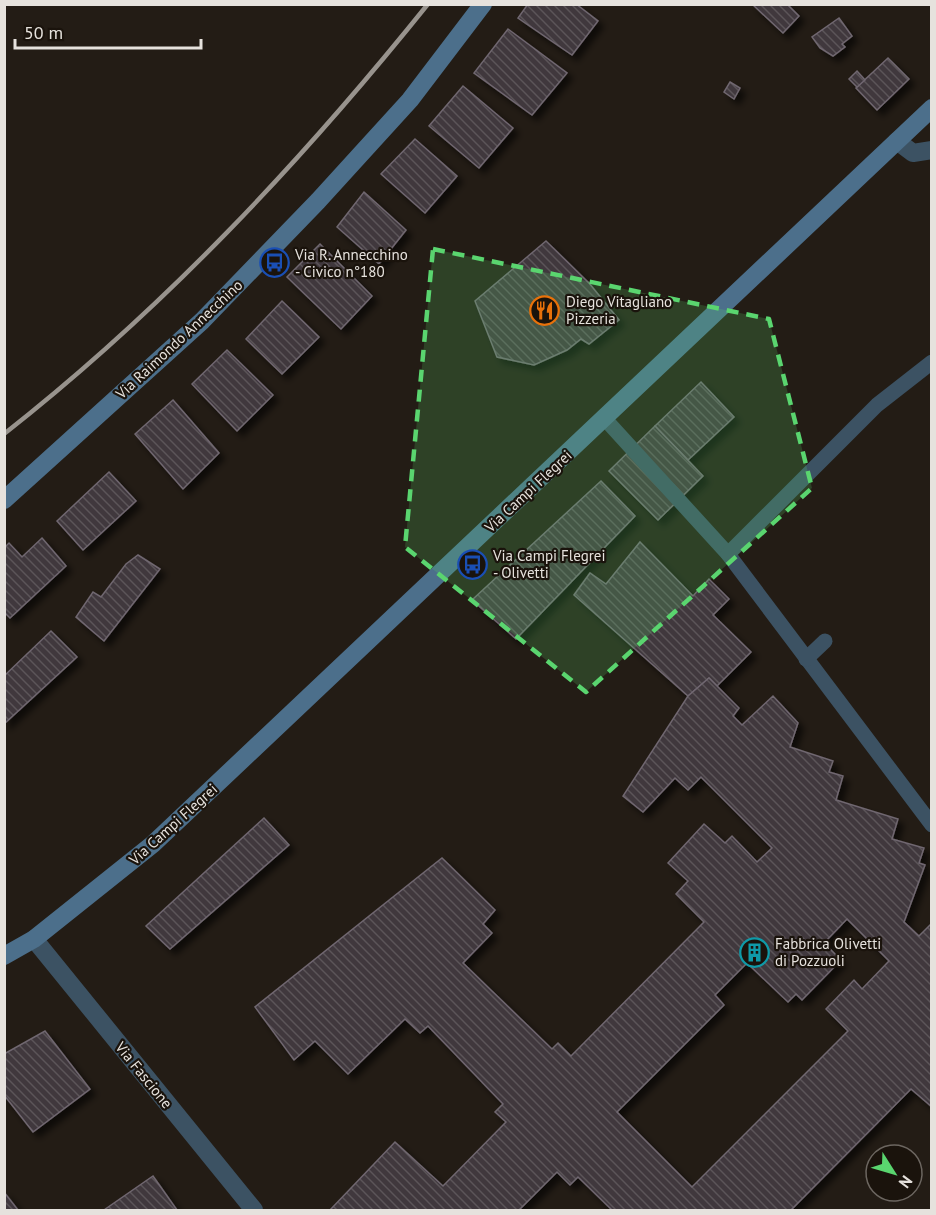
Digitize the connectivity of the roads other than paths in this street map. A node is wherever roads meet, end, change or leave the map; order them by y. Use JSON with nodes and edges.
{"nodes":[{"id":1,"x":483,"y":4,"type":"edge"},
{"id":2,"x":932,"y":108,"type":"edge"},
{"id":3,"x":897,"y":141,"type":"junction"},
{"id":4,"x":932,"y":150,"type":"edge"},
{"id":5,"x":932,"y":362,"type":"edge"},
{"id":6,"x":605,"y":419,"type":"junction"},
{"id":7,"x":4,"y":500,"type":"edge"},
{"id":8,"x":728,"y":554,"type":"junction"},
{"id":9,"x":825,"y":640,"type":"dead end"},
{"id":10,"x":806,"y":659,"type":"junction"},
{"id":11,"x":932,"y":825,"type":"edge"},
{"id":12,"x":34,"y":939,"type":"junction"},
{"id":13,"x":4,"y":956,"type":"edge"},
{"id":14,"x":254,"y":1210,"type":"edge"}],
"edges":[{"from":1,"to":7,"type":"main road","name":"Via Raimondo Annecchino"},
{"from":2,"to":3,"type":"main road","name":"Via Campi Flegrei"},
{"from":3,"to":4,"type":"street"},
{"from":3,"to":6,"type":"main road","name":"Via Campi Flegrei"},
{"from":5,"to":8,"type":"lane"},
{"from":6,"to":8,"type":"lane"},
{"from":6,"to":12,"type":"main road","name":"Via Campi Flegrei"},
{"from":8,"to":10,"type":"lane"},
{"from":9,"to":10,"type":"lane"},
{"from":10,"to":11,"type":"lane"},
{"from":12,"to":13,"type":"main road","name":"Via Campi Flegrei"},
{"from":12,"to":14,"type":"street","name":"Via Fascione"}]}
